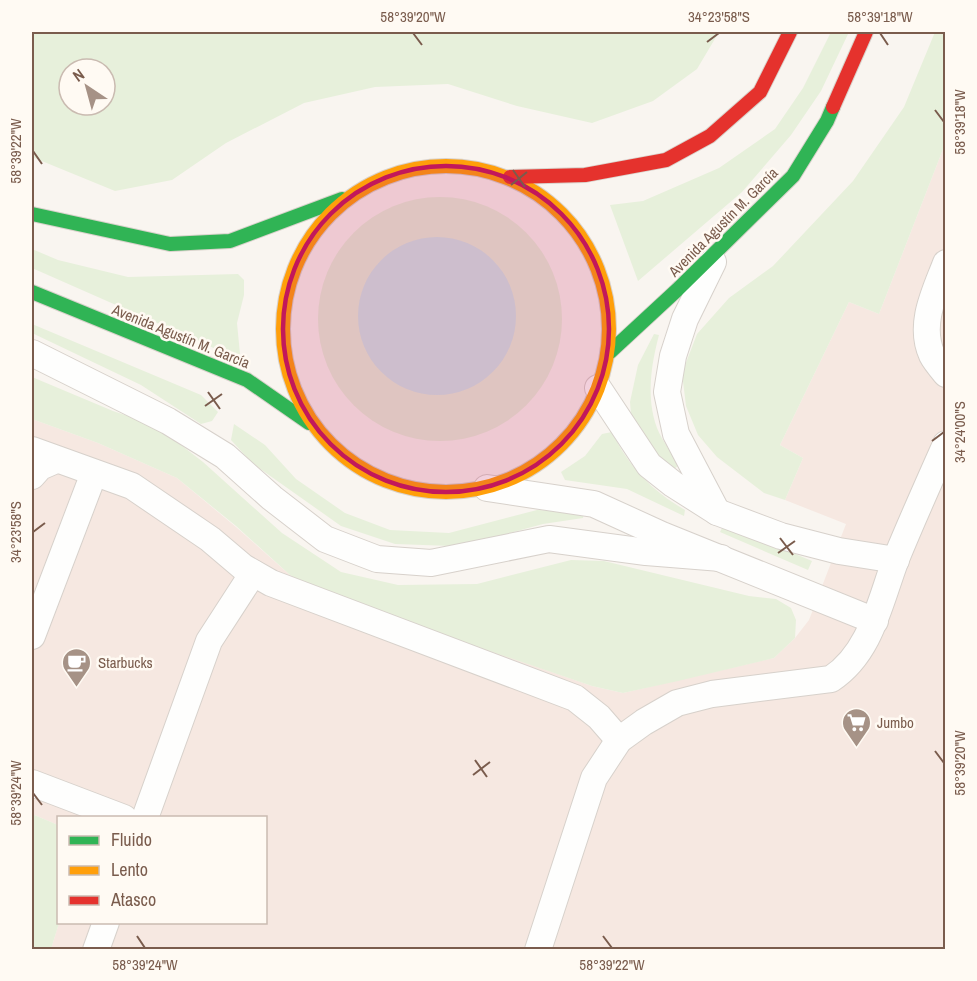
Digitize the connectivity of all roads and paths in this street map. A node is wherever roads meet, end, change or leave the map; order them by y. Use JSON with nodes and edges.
{"nodes":[{"id":1,"x":790,"y":32,"type":"edge"},
{"id":2,"x":866,"y":32,"type":"edge"},
{"id":3,"x":509,"y":177,"type":"junction"},
{"id":4,"x":352,"y":195,"type":"junction"},
{"id":5,"x":32,"y":214,"type":"edge"},
{"id":6,"x":719,"y":250,"type":"junction"},
{"id":7,"x":945,"y":263,"type":"edge"},
{"id":8,"x":32,"y":292,"type":"edge"},
{"id":9,"x":610,"y":352,"type":"junction"},
{"id":10,"x":32,"y":353,"type":"edge"},
{"id":11,"x":945,"y":374,"type":"edge"},
{"id":12,"x":598,"y":388,"type":"junction"},
{"id":13,"x":311,"y":424,"type":"junction"},
{"id":14,"x":945,"y":444,"type":"edge"},
{"id":15,"x":32,"y":450,"type":"edge"},
{"id":16,"x":56,"y":460,"type":"junction"},
{"id":17,"x":94,"y":473,"type":"junction"},
{"id":18,"x":32,"y":476,"type":"edge"},
{"id":19,"x":487,"y":488,"type":"junction"},
{"id":20,"x":717,"y":512,"type":"junction"},
{"id":21,"x":721,"y":558,"type":"junction"},
{"id":22,"x":896,"y":560,"type":"junction"},
{"id":23,"x":253,"y":573,"type":"junction"},
{"id":24,"x":875,"y":621,"type":"junction"},
{"id":25,"x":32,"y":636,"type":"edge"},
{"id":26,"x":619,"y":740,"type":"junction"},
{"id":27,"x":32,"y":783,"type":"edge"},
{"id":28,"x":119,"y":816,"type":"edge"},
{"id":29,"x":146,"y":816,"type":"edge"},
{"id":30,"x":105,"y":924,"type":"edge"},
{"id":31,"x":96,"y":950,"type":"edge"},
{"id":32,"x":538,"y":950,"type":"edge"}],
"edges":[{"from":1,"to":3,"type":"main road"},
{"from":2,"to":6,"type":"main road","name":"Avenida Agustín M. García"},
{"from":3,"to":4,"type":"main road"},
{"from":3,"to":9,"type":"main road"},
{"from":4,"to":5,"type":"main road"},
{"from":4,"to":13,"type":"main road"},
{"from":6,"to":9,"type":"main road","name":"Avenida Agustín M. García"},
{"from":6,"to":20,"type":"lane"},
{"from":7,"to":11,"type":"lane"},
{"from":8,"to":13,"type":"main road","name":"Avenida Agustín M. García"},
{"from":9,"to":12,"type":"main road"},
{"from":10,"to":21,"type":"lane"},
{"from":12,"to":19,"type":"main road"},
{"from":12,"to":20,"type":"lane"},
{"from":13,"to":19,"type":"main road"},
{"from":14,"to":22,"type":"lane"},
{"from":15,"to":16,"type":"lane"},
{"from":16,"to":17,"type":"lane"},
{"from":16,"to":18,"type":"lane"},
{"from":17,"to":23,"type":"lane"},
{"from":17,"to":25,"type":"lane"},
{"from":19,"to":21,"type":"lane"},
{"from":20,"to":22,"type":"lane"},
{"from":21,"to":24,"type":"lane"},
{"from":22,"to":24,"type":"lane"},
{"from":23,"to":26,"type":"lane"},
{"from":23,"to":29,"type":"lane"},
{"from":24,"to":26,"type":"lane"},
{"from":26,"to":32,"type":"lane"},
{"from":27,"to":28,"type":"lane"},
{"from":30,"to":31,"type":"lane"}]}
